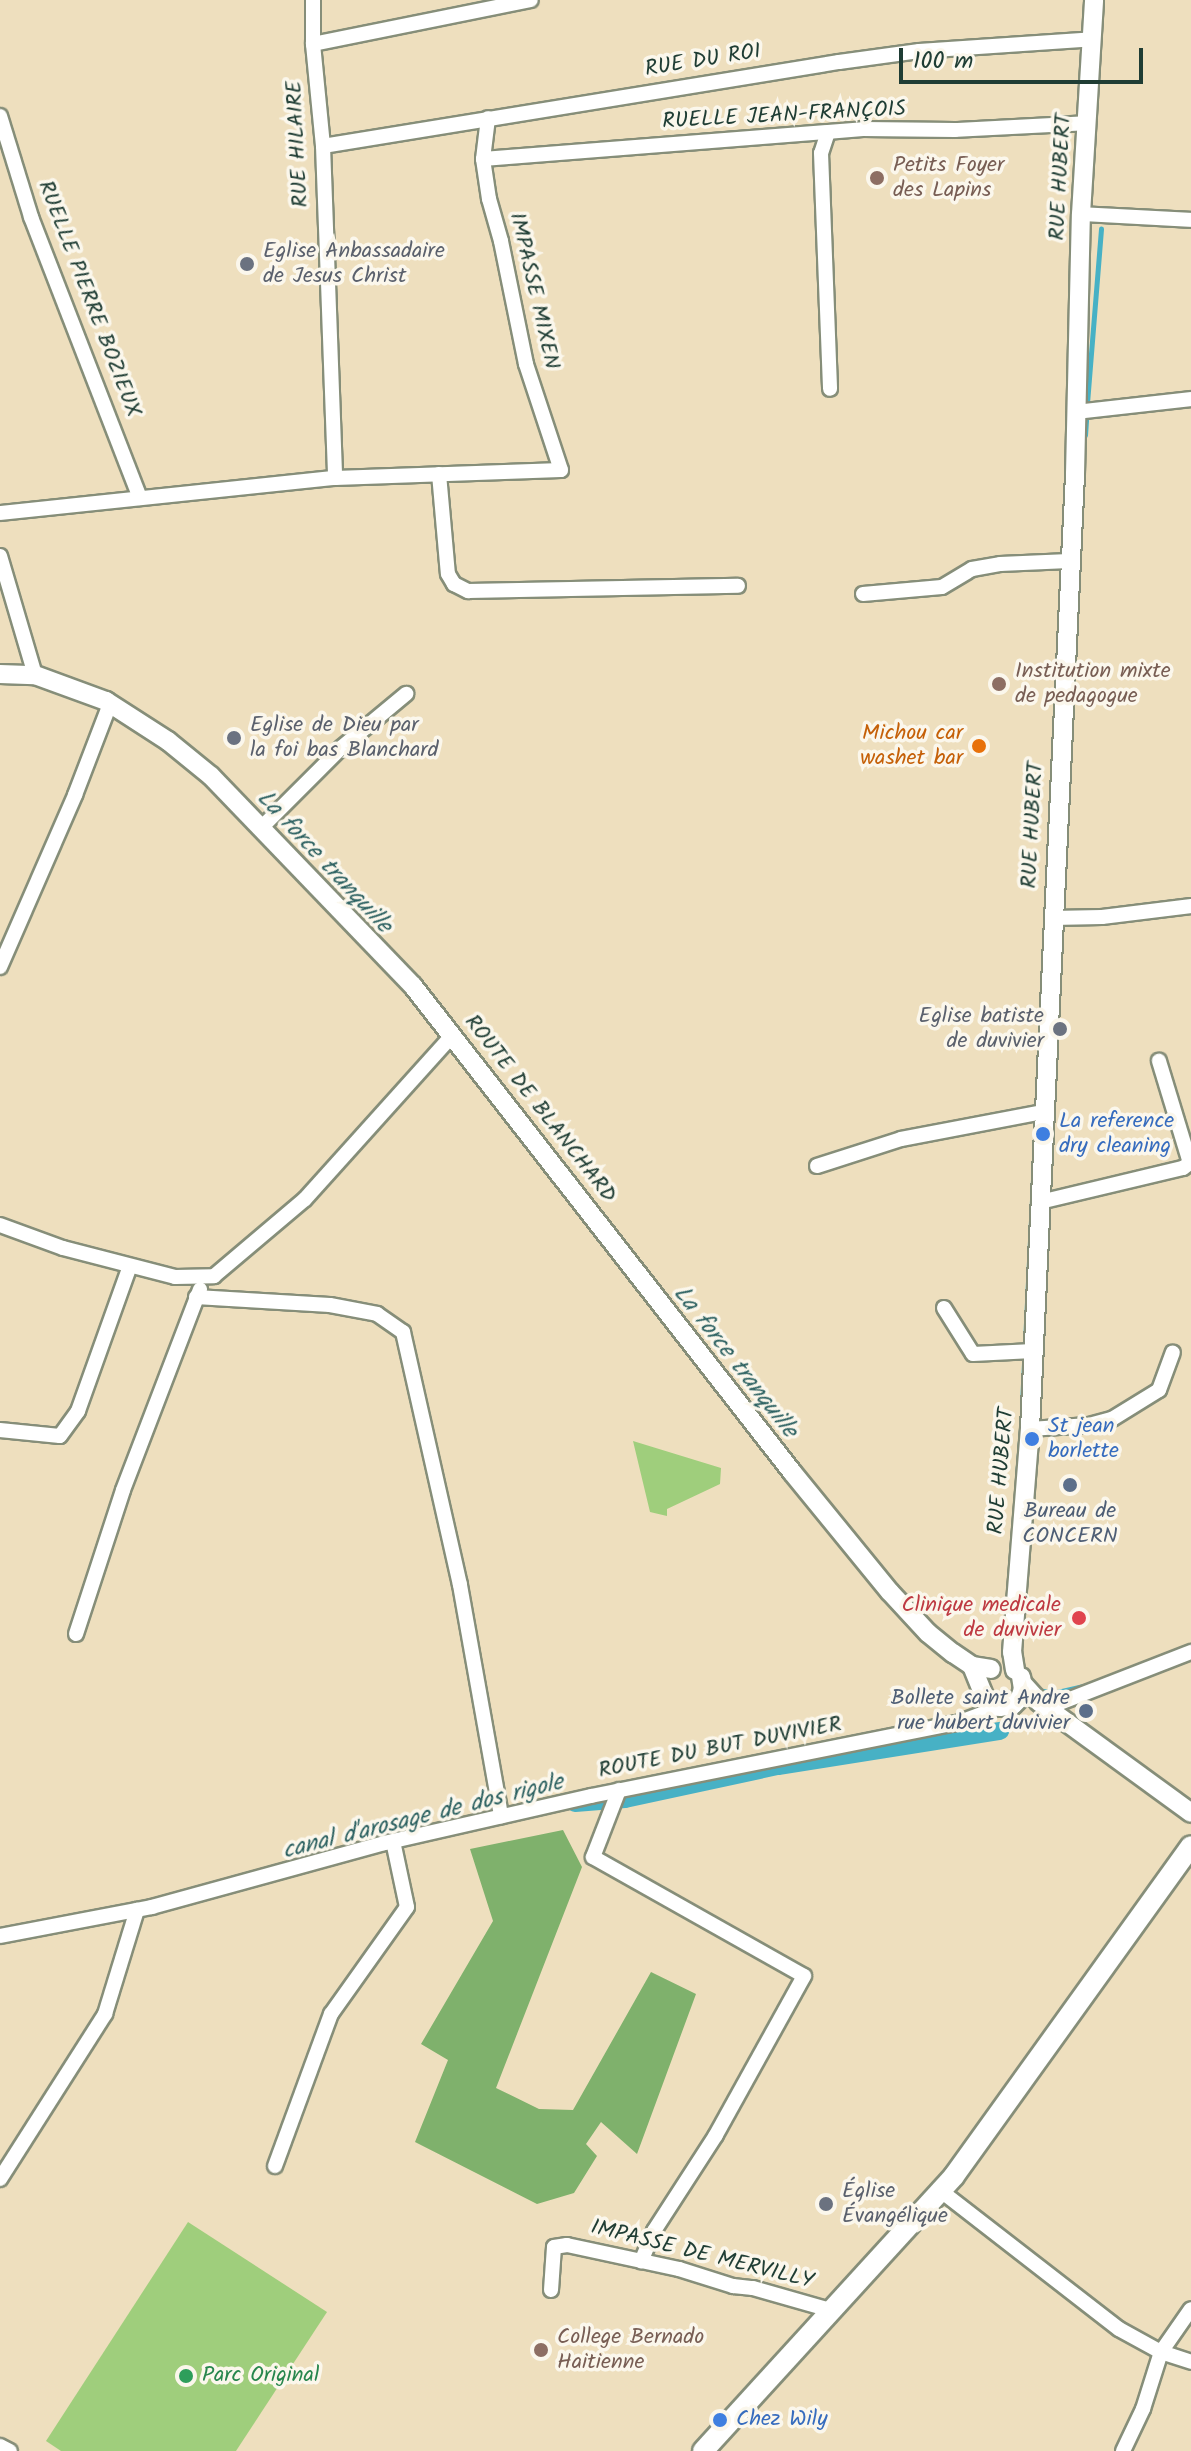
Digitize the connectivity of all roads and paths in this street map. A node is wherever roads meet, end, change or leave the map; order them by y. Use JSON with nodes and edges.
{"nodes":[{"id":1,"x":313,"y":0,"type":"edge"},
{"id":2,"x":531,"y":0,"type":"edge"},
{"id":3,"x":1094,"y":0,"type":"edge"},
{"id":4,"x":1093,"y":39,"type":"junction"},
{"id":5,"x":313,"y":44,"type":"junction"},
{"id":6,"x":0,"y":116,"type":"edge"},
{"id":7,"x":488,"y":118,"type":"junction"},
{"id":8,"x":1088,"y":123,"type":"junction"},
{"id":9,"x":828,"y":132,"type":"junction"},
{"id":10,"x":323,"y":146,"type":"junction"},
{"id":11,"x":483,"y":159,"type":"junction"},
{"id":12,"x":1081,"y":214,"type":"junction"},
{"id":13,"x":1191,"y":220,"type":"edge"},
{"id":14,"x":830,"y":389,"type":"dead end"},
{"id":15,"x":1191,"y":399,"type":"edge"},
{"id":16,"x":1076,"y":412,"type":"junction"},
{"id":17,"x":439,"y":474,"type":"junction"},
{"id":18,"x":335,"y":478,"type":"junction"},
{"id":19,"x":140,"y":498,"type":"junction"},
{"id":20,"x":0,"y":513,"type":"edge"},
{"id":21,"x":0,"y":556,"type":"edge"},
{"id":22,"x":1069,"y":561,"type":"junction"},
{"id":23,"x":738,"y":586,"type":"dead end"},
{"id":24,"x":863,"y":594,"type":"dead end"},
{"id":25,"x":0,"y":674,"type":"edge"},
{"id":26,"x":35,"y":675,"type":"junction"},
{"id":27,"x":406,"y":694,"type":"dead end"},
{"id":28,"x":110,"y":704,"type":"junction"},
{"id":29,"x":261,"y":828,"type":"junction"},
{"id":30,"x":1191,"y":906,"type":"edge"},
{"id":31,"x":1052,"y":918,"type":"junction"},
{"id":32,"x":0,"y":967,"type":"edge"},
{"id":33,"x":452,"y":1036,"type":"junction"},
{"id":34,"x":1159,"y":1061,"type":"dead end"},
{"id":35,"x":1043,"y":1112,"type":"junction"},
{"id":36,"x":817,"y":1166,"type":"dead end"},
{"id":37,"x":1040,"y":1202,"type":"junction"},
{"id":38,"x":0,"y":1225,"type":"edge"},
{"id":39,"x":130,"y":1266,"type":"junction"},
{"id":40,"x":205,"y":1277,"type":"junction"},
{"id":41,"x":196,"y":1297,"type":"junction"},
{"id":42,"x":944,"y":1308,"type":"dead end"},
{"id":43,"x":1033,"y":1351,"type":"junction"},
{"id":44,"x":1173,"y":1352,"type":"dead end"},
{"id":45,"x":1030,"y":1429,"type":"junction"},
{"id":46,"x":2,"y":1435,"type":"edge"},
{"id":47,"x":76,"y":1634,"type":"dead end"},
{"id":48,"x":1191,"y":1652,"type":"edge"},
{"id":49,"x":1016,"y":1660,"type":"junction"},
{"id":50,"x":986,"y":1685,"type":"junction"},
{"id":51,"x":1043,"y":1705,"type":"junction"},
{"id":52,"x":1006,"y":1706,"type":"junction"},
{"id":53,"x":619,"y":1790,"type":"junction"},
{"id":54,"x":1191,"y":1813,"type":"edge"},
{"id":55,"x":501,"y":1816,"type":"junction"},
{"id":56,"x":393,"y":1841,"type":"junction"},
{"id":57,"x":1191,"y":1846,"type":"edge"},
{"id":58,"x":137,"y":1910,"type":"junction"},
{"id":59,"x":0,"y":1936,"type":"edge"},
{"id":60,"x":275,"y":2166,"type":"dead end"},
{"id":61,"x":0,"y":2179,"type":"edge"},
{"id":62,"x":941,"y":2191,"type":"junction"},
{"id":63,"x":641,"y":2261,"type":"junction"},
{"id":64,"x":551,"y":2290,"type":"dead end"},
{"id":65,"x":1191,"y":2309,"type":"edge"},
{"id":66,"x":834,"y":2311,"type":"junction"},
{"id":67,"x":1161,"y":2352,"type":"junction"},
{"id":68,"x":1191,"y":2362,"type":"edge"},
{"id":69,"x":0,"y":2446,"type":"edge"},
{"id":70,"x":10,"y":2451,"type":"edge"},
{"id":71,"x":703,"y":2451,"type":"edge"},
{"id":72,"x":1123,"y":2451,"type":"edge"}],
"edges":[{"from":1,"to":5,"type":"street","name":"RUE HILAIRE"},
{"from":2,"to":5,"type":"street"},
{"from":3,"to":4,"type":"street","name":"RUE HUBERT"},
{"from":4,"to":7,"type":"street","name":"RUE DU ROI"},
{"from":4,"to":8,"type":"street","name":"RUE HUBERT"},
{"from":5,"to":10,"type":"street","name":"RUE HILAIRE"},
{"from":6,"to":19,"type":"street","name":"RUELLE PIERRE BOZIEUX"},
{"from":7,"to":10,"type":"street","name":"RUE DU ROI"},
{"from":7,"to":11,"type":"street","name":"IMPASSE MIXEN"},
{"from":8,"to":9,"type":"street","name":"RUELLE JEAN-FRANÇOIS"},
{"from":8,"to":12,"type":"street","name":"RUE HUBERT"},
{"from":9,"to":11,"type":"street","name":"RUELLE JEAN-FRANÇOIS"},
{"from":9,"to":14,"type":"street"},
{"from":10,"to":18,"type":"street","name":"RUE HILAIRE"},
{"from":11,"to":17,"type":"street","name":"IMPASSE MIXEN"},
{"from":12,"to":13,"type":"street"},
{"from":12,"to":16,"type":"street","name":"RUE HUBERT"},
{"from":15,"to":16,"type":"street"},
{"from":16,"to":22,"type":"street","name":"RUE HUBERT"},
{"from":17,"to":18,"type":"street"},
{"from":17,"to":23,"type":"street"},
{"from":18,"to":19,"type":"street"},
{"from":19,"to":20,"type":"street"},
{"from":21,"to":26,"type":"street"},
{"from":22,"to":24,"type":"street"},
{"from":22,"to":31,"type":"street","name":"RUE HUBERT"},
{"from":25,"to":26,"type":"street","name":"ROUTE DE BLANCHARD"},
{"from":26,"to":28,"type":"street","name":"ROUTE DE BLANCHARD"},
{"from":27,"to":29,"type":"street"},
{"from":28,"to":29,"type":"street","name":"ROUTE DE BLANCHARD"},
{"from":28,"to":32,"type":"street"},
{"from":29,"to":33,"type":"street","name":"ROUTE DE BLANCHARD"},
{"from":30,"to":31,"type":"street"},
{"from":31,"to":35,"type":"street","name":"RUE HUBERT"},
{"from":33,"to":40,"type":"street"},
{"from":33,"to":50,"type":"street","name":"ROUTE DE BLANCHARD"},
{"from":34,"to":37,"type":"street"},
{"from":35,"to":36,"type":"street"},
{"from":35,"to":37,"type":"street","name":"RUE HUBERT"},
{"from":37,"to":43,"type":"street","name":"RUE HUBERT"},
{"from":38,"to":39,"type":"street"},
{"from":39,"to":40,"type":"street"},
{"from":39,"to":46,"type":"street"},
{"from":40,"to":41,"type":"street"},
{"from":41,"to":47,"type":"street"},
{"from":41,"to":55,"type":"street"},
{"from":42,"to":43,"type":"street"},
{"from":43,"to":45,"type":"street","name":"RUE HUBERT"},
{"from":44,"to":45,"type":"street"},
{"from":45,"to":49,"type":"street","name":"RUE HUBERT"},
{"from":48,"to":51,"type":"street"},
{"from":49,"to":50,"type":"street"},
{"from":49,"to":51,"type":"street"},
{"from":49,"to":51,"type":"street"},
{"from":49,"to":52,"type":"street"},
{"from":50,"to":52,"type":"street"},
{"from":50,"to":53,"type":"street","name":"ROUTE DU BUT DUVIVIER"},
{"from":51,"to":52,"type":"street"},
{"from":51,"to":54,"type":"street"},
{"from":53,"to":55,"type":"street","name":"ROUTE DU BUT DUVIVIER"},
{"from":53,"to":63,"type":"street"},
{"from":55,"to":56,"type":"street","name":"ROUTE DU BUT DUVIVIER"},
{"from":56,"to":58,"type":"street","name":"ROUTE DU BUT DUVIVIER"},
{"from":56,"to":60,"type":"street"},
{"from":57,"to":62,"type":"main road"},
{"from":58,"to":59,"type":"street","name":"ROUTE DU BUT DUVIVIER"},
{"from":58,"to":61,"type":"street"},
{"from":62,"to":66,"type":"main road"},
{"from":62,"to":67,"type":"street"},
{"from":63,"to":64,"type":"street","name":"IMPASSE DE MERVILLY"},
{"from":63,"to":66,"type":"street","name":"IMPASSE DE MERVILLY"},
{"from":65,"to":67,"type":"street"},
{"from":66,"to":71,"type":"main road"},
{"from":67,"to":68,"type":"street"},
{"from":67,"to":72,"type":"street"},
{"from":69,"to":70,"type":"street"}]}
